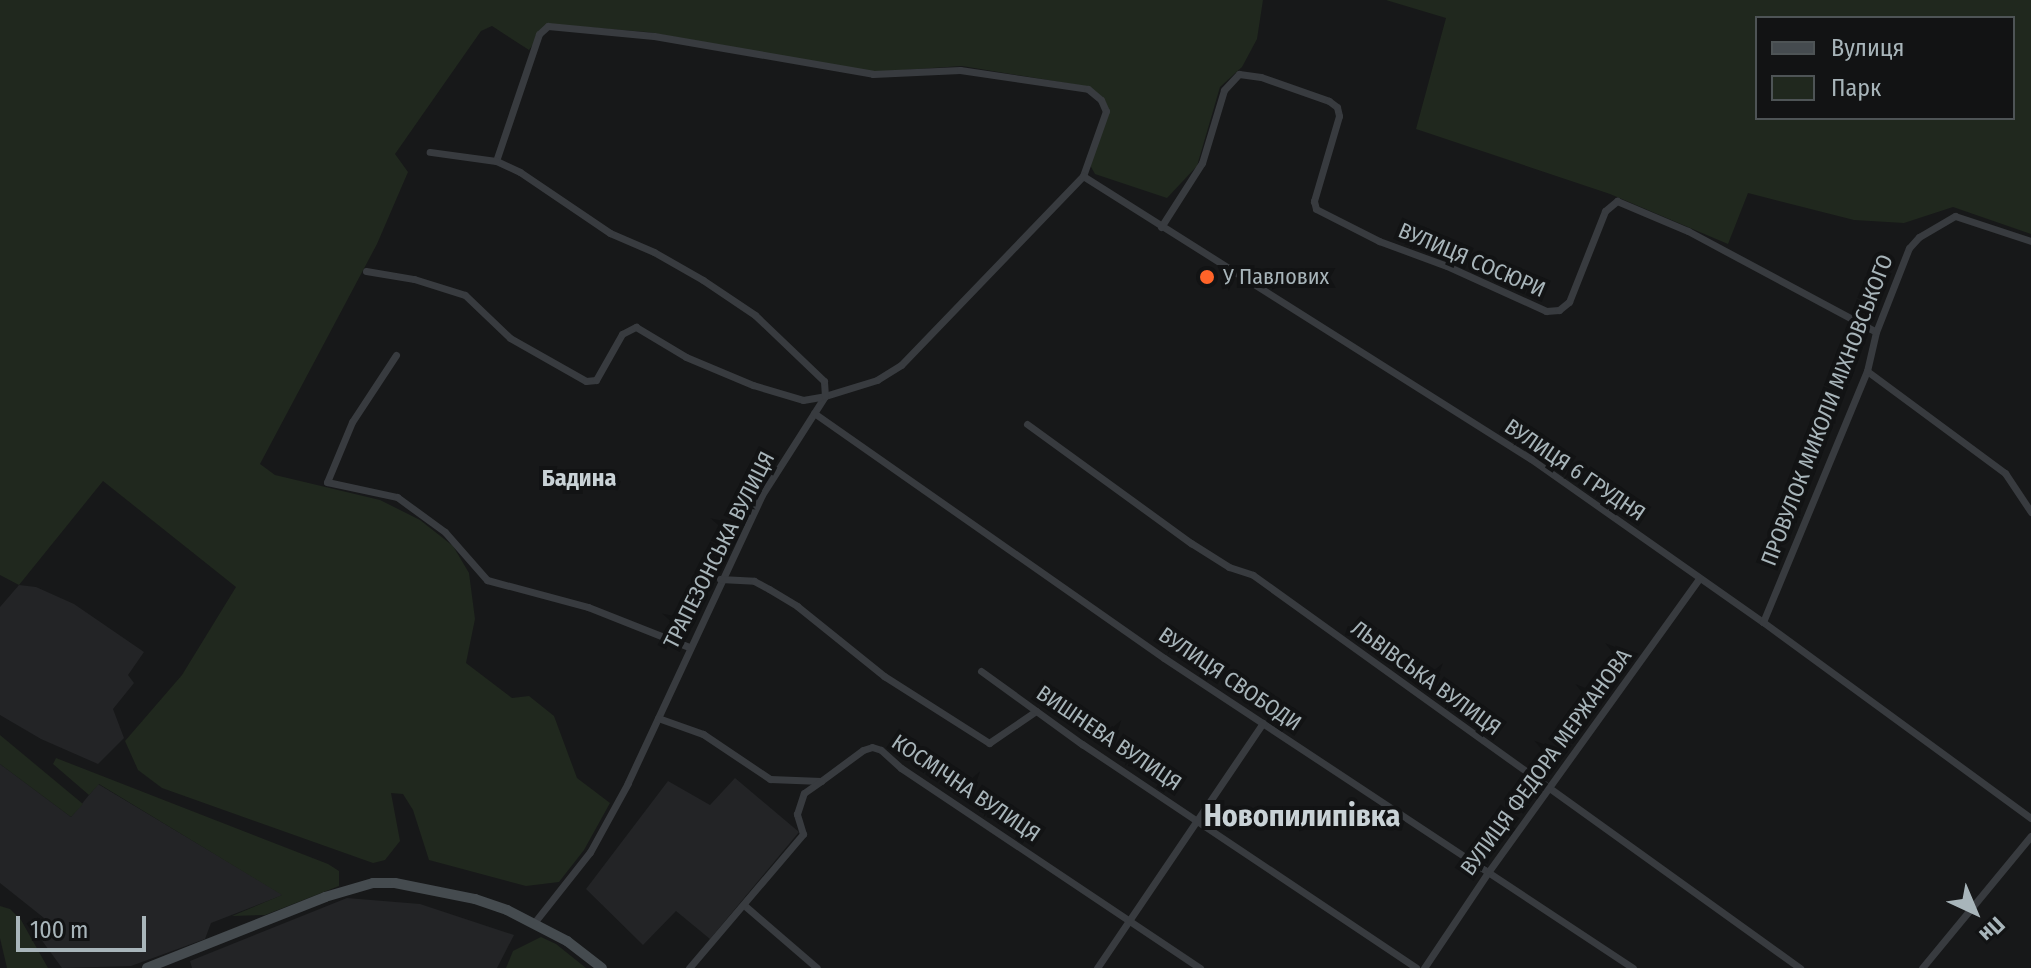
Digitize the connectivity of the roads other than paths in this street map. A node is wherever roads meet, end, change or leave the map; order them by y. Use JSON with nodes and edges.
{"nodes":[{"id":1,"x":430,"y":152,"type":"dead end"},
{"id":2,"x":496,"y":161,"type":"junction"},
{"id":3,"x":1083,"y":176,"type":"junction"},
{"id":4,"x":1161,"y":227,"type":"junction"},
{"id":5,"x":2031,"y":241,"type":"edge"},
{"id":6,"x":366,"y":271,"type":"dead end"},
{"id":7,"x":1876,"y":332,"type":"junction"},
{"id":8,"x":396,"y":355,"type":"dead end"},
{"id":9,"x":1867,"y":371,"type":"junction"},
{"id":10,"x":825,"y":396,"type":"junction"},
{"id":11,"x":814,"y":413,"type":"junction"},
{"id":12,"x":1027,"y":424,"type":"dead end"},
{"id":13,"x":2031,"y":512,"type":"edge"},
{"id":14,"x":720,"y":579,"type":"junction"},
{"id":15,"x":1699,"y":579,"type":"junction"},
{"id":16,"x":1763,"y":622,"type":"junction"},
{"id":17,"x":689,"y":647,"type":"junction"},
{"id":18,"x":981,"y":671,"type":"dead end"},
{"id":19,"x":1036,"y":711,"type":"junction"},
{"id":20,"x":658,"y":718,"type":"junction"},
{"id":21,"x":1263,"y":723,"type":"junction"},
{"id":22,"x":821,"y":781,"type":"junction"},
{"id":23,"x":1550,"y":789,"type":"junction"},
{"id":24,"x":2031,"y":818,"type":"edge"},
{"id":25,"x":1198,"y":820,"type":"junction"},
{"id":26,"x":2031,"y":836,"type":"edge"},
{"id":27,"x":1489,"y":871,"type":"junction"},
{"id":28,"x":744,"y":905,"type":"junction"},
{"id":29,"x":1130,"y":921,"type":"junction"},
{"id":30,"x":534,"y":923,"type":"junction"},
{"id":31,"x":147,"y":968,"type":"edge"},
{"id":32,"x":602,"y":968,"type":"edge"},
{"id":33,"x":689,"y":968,"type":"edge"},
{"id":34,"x":817,"y":968,"type":"edge"},
{"id":35,"x":1097,"y":968,"type":"edge"},
{"id":36,"x":1200,"y":968,"type":"edge"},
{"id":37,"x":1416,"y":968,"type":"edge"},
{"id":38,"x":1424,"y":968,"type":"edge"},
{"id":39,"x":1633,"y":968,"type":"edge"},
{"id":40,"x":1800,"y":968,"type":"edge"},
{"id":41,"x":1922,"y":968,"type":"edge"}],
"edges":[{"from":1,"to":2,"type":"street"},
{"from":2,"to":3,"type":"street"},
{"from":2,"to":10,"type":"street"},
{"from":3,"to":4,"type":"street","name":"ВУЛИЦЯ 6 ГРУДНЯ"},
{"from":3,"to":10,"type":"street"},
{"from":4,"to":7,"type":"street","name":"ВУЛИЦЯ СОСЮРИ"},
{"from":4,"to":15,"type":"street","name":"ВУЛИЦЯ 6 ГРУДНЯ"},
{"from":5,"to":7,"type":"street","name":"ПРОВУЛОК МИКОЛИ МІХНОВСЬКОГО"},
{"from":6,"to":10,"type":"street"},
{"from":7,"to":9,"type":"street","name":"ПРОВУЛОК МИКОЛИ МІХНОВСЬКОГО"},
{"from":8,"to":17,"type":"street"},
{"from":9,"to":13,"type":"street"},
{"from":9,"to":16,"type":"street","name":"ПРОВУЛОК МИКОЛИ МІХНОВСЬКОГО"},
{"from":10,"to":11,"type":"street","name":"ТРАПЕЗОНСЬКА ВУЛИЦЯ"},
{"from":11,"to":14,"type":"street","name":"ТРАПЕЗОНСЬКА ВУЛИЦЯ"},
{"from":11,"to":21,"type":"street","name":"ВУЛИЦЯ СВОБОДИ"},
{"from":12,"to":23,"type":"street","name":"ЛЬВІВСЬКА ВУЛИЦЯ"},
{"from":14,"to":17,"type":"street","name":"ТРАПЕЗОНСЬКА ВУЛИЦЯ"},
{"from":14,"to":19,"type":"street"},
{"from":15,"to":16,"type":"street","name":"ВУЛИЦЯ 6 ГРУДНЯ"},
{"from":15,"to":23,"type":"street","name":"ВУЛИЦЯ ФЕДОРА МЕРЖАНОВА"},
{"from":16,"to":24,"type":"street","name":"ВУЛИЦЯ 6 ГРУДНЯ"},
{"from":17,"to":20,"type":"street","name":"ТРАПЕЗОНСЬКА ВУЛИЦЯ"},
{"from":18,"to":19,"type":"street","name":"ВИШНЕВА ВУЛИЦЯ"},
{"from":19,"to":25,"type":"street","name":"ВИШНЕВА ВУЛИЦЯ"},
{"from":20,"to":22,"type":"street"},
{"from":20,"to":30,"type":"street","name":"ТРАПЕЗОНСЬКА ВУЛИЦЯ"},
{"from":21,"to":25,"type":"street"},
{"from":21,"to":27,"type":"street","name":"ВУЛИЦЯ СВОБОДИ"},
{"from":22,"to":28,"type":"street","name":"КОСМІЧНА ВУЛИЦЯ"},
{"from":22,"to":29,"type":"street","name":"КОСМІЧНА ВУЛИЦЯ"},
{"from":23,"to":27,"type":"street","name":"ВУЛИЦЯ ФЕДОРА МЕРЖАНОВА"},
{"from":23,"to":40,"type":"street","name":"ЛЬВІВСЬКА ВУЛИЦЯ"},
{"from":25,"to":29,"type":"street"},
{"from":25,"to":37,"type":"street","name":"ВИШНЕВА ВУЛИЦЯ"},
{"from":26,"to":41,"type":"street"},
{"from":27,"to":38,"type":"street","name":"ВУЛИЦЯ ФЕДОРА МЕРЖАНОВА"},
{"from":27,"to":39,"type":"street","name":"ВУЛИЦЯ СВОБОДИ"},
{"from":28,"to":33,"type":"street"},
{"from":28,"to":34,"type":"street"},
{"from":29,"to":35,"type":"street"},
{"from":29,"to":36,"type":"street","name":"КОСМІЧНА ВУЛИЦЯ"},
{"from":30,"to":31,"type":"main road"},
{"from":30,"to":32,"type":"main road"}]}
